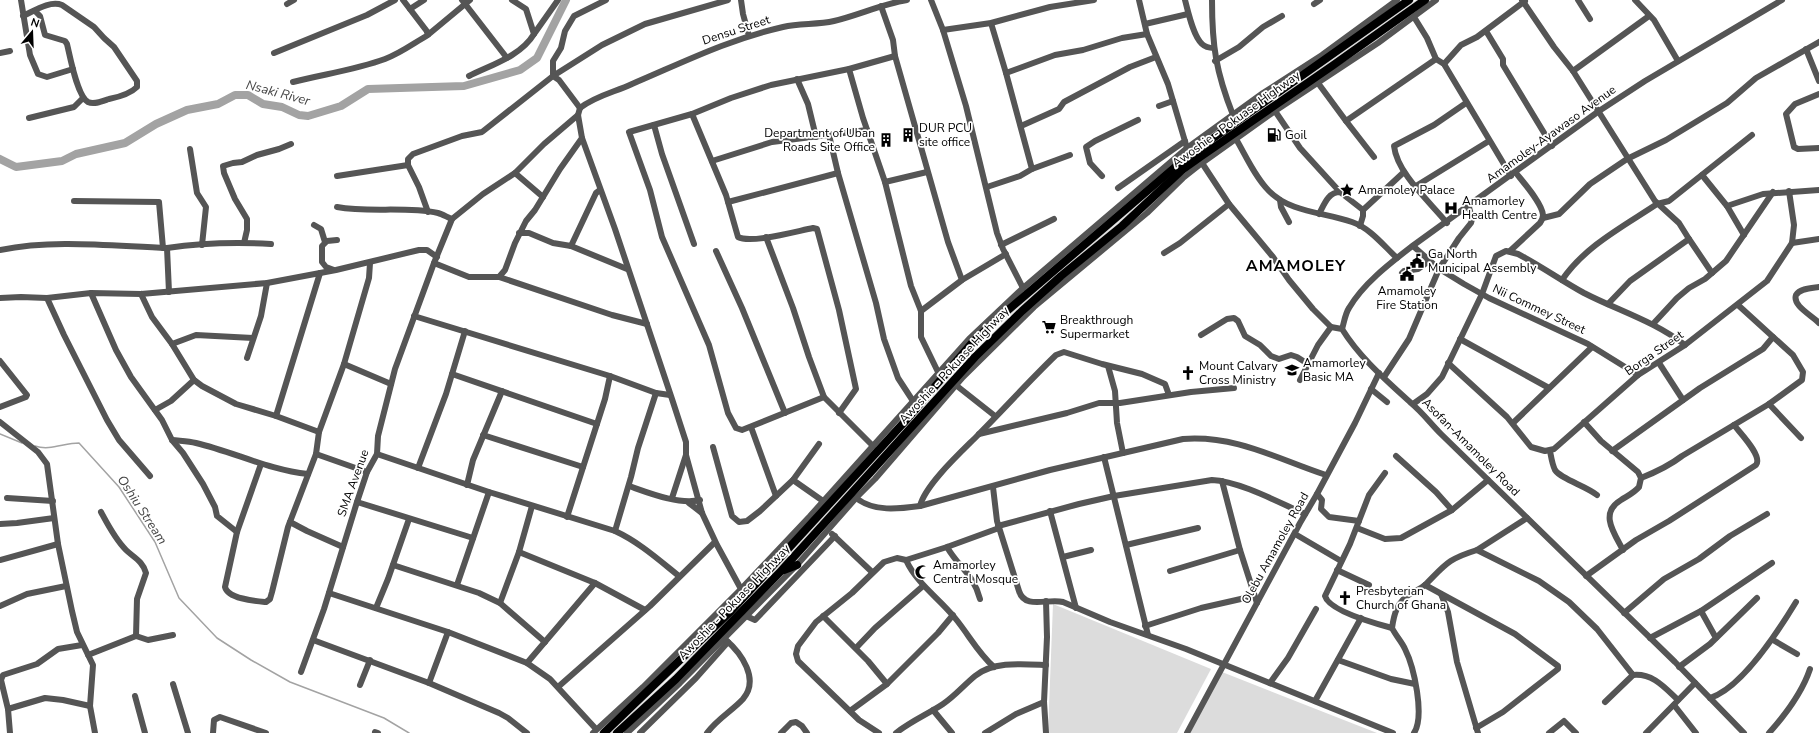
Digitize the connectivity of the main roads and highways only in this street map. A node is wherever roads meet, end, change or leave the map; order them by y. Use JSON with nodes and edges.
{"nodes":[{"id":1,"x":1408,"y":0,"type":"edge"},
{"id":2,"x":1425,"y":0,"type":"edge"},
{"id":3,"x":1316,"y":81,"type":"junction"},
{"id":4,"x":1309,"y":89,"type":"road end"},
{"id":5,"x":1098,"y":233,"type":"junction"},
{"id":6,"x":1105,"y":240,"type":"junction"},
{"id":7,"x":797,"y":565,"type":"road end"},
{"id":8,"x":781,"y":571,"type":"junction"},
{"id":9,"x":682,"y":658,"type":"junction"},
{"id":10,"x":689,"y":666,"type":"junction"},
{"id":11,"x":604,"y":733,"type":"edge"},
{"id":12,"x":617,"y":733,"type":"edge"}],
"edges":[{"from":1,"to":5,"type":"main road","name":"Awoshie - Pokuase Highway"},
{"from":2,"to":3,"type":"main road","name":"Awoshie - Pokuase Highway"},
{"from":3,"to":4,"type":"main road"},
{"from":3,"to":6,"type":"main road","name":"Awoshie - Pokuase Highway"},
{"from":5,"to":6,"type":"main road"},
{"from":5,"to":9,"type":"main road","name":"Awoshie - Pokuase Highway"},
{"from":6,"to":8,"type":"main road","name":"Awoshie - Pokuase Highway"},
{"from":7,"to":8,"type":"main road"},
{"from":8,"to":10,"type":"main road","name":"Awoshie - Pokuase Highway"},
{"from":9,"to":10,"type":"main road"},
{"from":9,"to":11,"type":"main road","name":"Awoshie - Pokuase Highway"},
{"from":10,"to":12,"type":"main road","name":"Awoshie - Pokuase Highway"}]}
